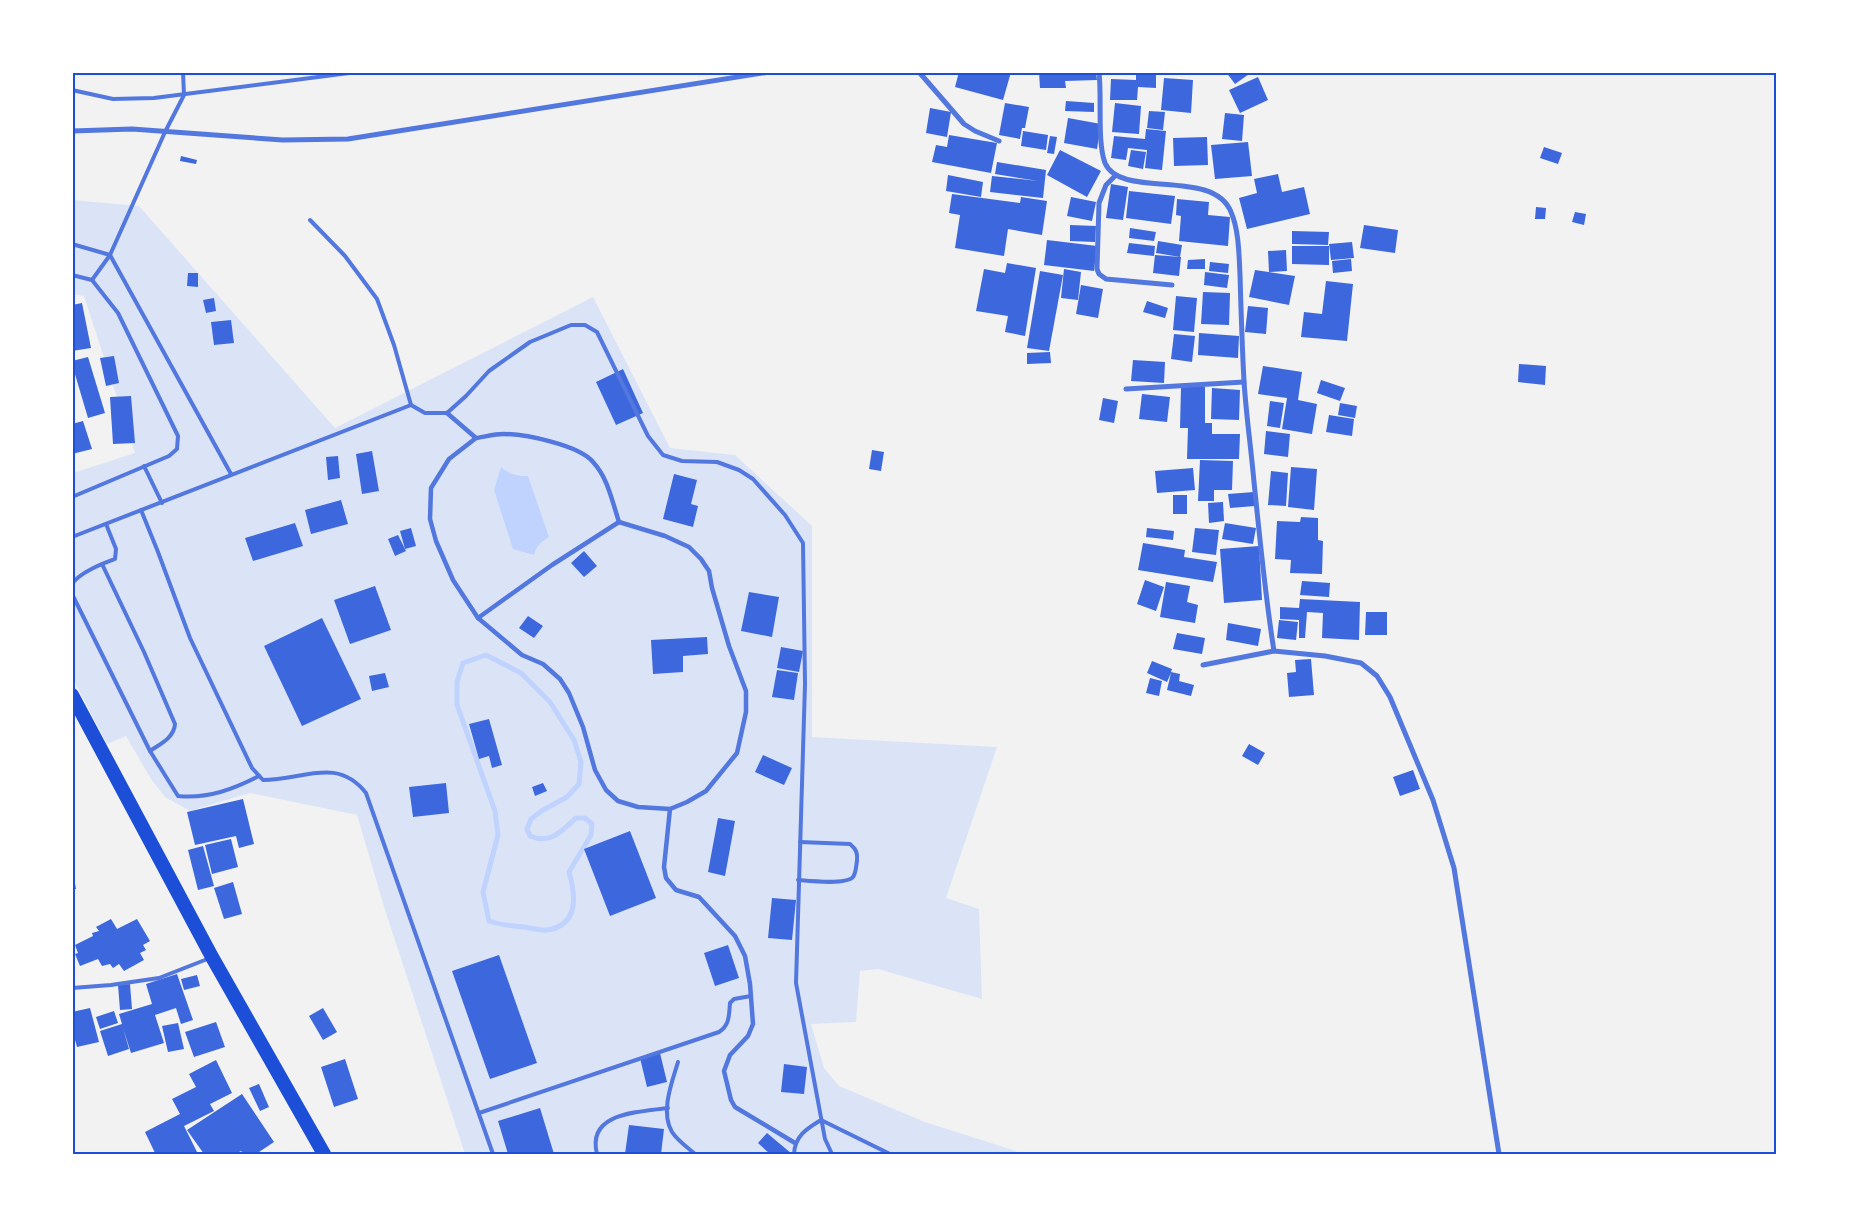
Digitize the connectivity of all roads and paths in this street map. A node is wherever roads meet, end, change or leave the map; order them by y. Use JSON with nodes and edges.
{"nodes":[{"id":1,"x":183,"y":72,"type":"edge"},
{"id":2,"x":357,"y":72,"type":"edge"},
{"id":3,"x":769,"y":72,"type":"edge"},
{"id":4,"x":919,"y":72,"type":"edge"},
{"id":5,"x":1099,"y":72,"type":"edge"},
{"id":6,"x":72,"y":90,"type":"edge"},
{"id":7,"x":184,"y":95,"type":"junction"},
{"id":8,"x":72,"y":131,"type":"edge"},
{"id":9,"x":165,"y":132,"type":"junction"},
{"id":10,"x":999,"y":141,"type":"dead end"},
{"id":11,"x":1115,"y":176,"type":"junction"},
{"id":12,"x":310,"y":220,"type":"dead end"},
{"id":13,"x":72,"y":244,"type":"edge"},
{"id":14,"x":110,"y":255,"type":"junction"},
{"id":15,"x":72,"y":275,"type":"edge"},
{"id":16,"x":92,"y":280,"type":"junction"},
{"id":17,"x":1172,"y":285,"type":"dead end"},
{"id":18,"x":1244,"y":382,"type":"junction"},
{"id":19,"x":1126,"y":389,"type":"dead end"},
{"id":20,"x":411,"y":405,"type":"junction"},
{"id":21,"x":447,"y":413,"type":"junction"},
{"id":22,"x":476,"y":438,"type":"junction"},
{"id":23,"x":144,"y":466,"type":"junction"},
{"id":24,"x":231,"y":474,"type":"junction"},
{"id":25,"x":72,"y":496,"type":"edge"},
{"id":26,"x":162,"y":503,"type":"junction"},
{"id":27,"x":141,"y":510,"type":"junction"},
{"id":28,"x":619,"y":522,"type":"junction"},
{"id":29,"x":106,"y":524,"type":"junction"},
{"id":30,"x":72,"y":537,"type":"edge"},
{"id":31,"x":102,"y":564,"type":"junction"},
{"id":32,"x":72,"y":584,"type":"edge"},
{"id":33,"x":72,"y":594,"type":"edge"},
{"id":34,"x":478,"y":618,"type":"junction"},
{"id":35,"x":1274,"y":651,"type":"junction"},
{"id":36,"x":1203,"y":665,"type":"dead end"},
{"id":37,"x":72,"y":695,"type":"edge"},
{"id":38,"x":150,"y":751,"type":"junction"},
{"id":39,"x":259,"y":776,"type":"junction"},
{"id":40,"x":670,"y":809,"type":"junction"},
{"id":41,"x":800,"y":842,"type":"junction"},
{"id":42,"x":798,"y":880,"type":"junction"},
{"id":43,"x":212,"y":957,"type":"junction"},
{"id":44,"x":72,"y":988,"type":"edge"},
{"id":45,"x":751,"y":996,"type":"junction"},
{"id":46,"x":678,"y":1062,"type":"dead end"},
{"id":47,"x":668,"y":1108,"type":"junction"},
{"id":48,"x":479,"y":1113,"type":"junction"},
{"id":49,"x":821,"y":1120,"type":"junction"},
{"id":50,"x":795,"y":1143,"type":"junction"},
{"id":51,"x":324,"y":1154,"type":"edge"},
{"id":52,"x":493,"y":1154,"type":"edge"},
{"id":53,"x":597,"y":1154,"type":"edge"},
{"id":54,"x":691,"y":1154,"type":"edge"},
{"id":55,"x":794,"y":1154,"type":"edge"},
{"id":56,"x":832,"y":1154,"type":"edge"},
{"id":57,"x":890,"y":1154,"type":"edge"},
{"id":58,"x":1498,"y":1154,"type":"edge"}],
"edges":[{"from":1,"to":7,"type":"lane"},
{"from":2,"to":7,"type":"lane"},
{"from":3,"to":9,"type":"street"},
{"from":4,"to":10,"type":"street"},
{"from":5,"to":11,"type":"street"},
{"from":6,"to":7,"type":"lane"},
{"from":7,"to":9,"type":"lane"},
{"from":8,"to":9,"type":"street"},
{"from":9,"to":14,"type":"lane"},
{"from":11,"to":17,"type":"street"},
{"from":11,"to":18,"type":"street"},
{"from":12,"to":20,"type":"lane"},
{"from":13,"to":14,"type":"lane"},
{"from":14,"to":16,"type":"lane"},
{"from":14,"to":24,"type":"lane"},
{"from":15,"to":16,"type":"lane"},
{"from":16,"to":23,"type":"lane"},
{"from":18,"to":19,"type":"street"},
{"from":18,"to":35,"type":"street"},
{"from":20,"to":21,"type":"lane"},
{"from":20,"to":24,"type":"lane"},
{"from":21,"to":22,"type":"street"},
{"from":21,"to":41,"type":"lane"},
{"from":22,"to":28,"type":"street"},
{"from":22,"to":34,"type":"street"},
{"from":23,"to":25,"type":"lane"},
{"from":23,"to":26,"type":"lane"},
{"from":24,"to":26,"type":"lane"},
{"from":26,"to":27,"type":"lane"},
{"from":27,"to":29,"type":"lane"},
{"from":27,"to":39,"type":"lane"},
{"from":28,"to":34,"type":"street"},
{"from":28,"to":40,"type":"street"},
{"from":29,"to":30,"type":"lane"},
{"from":29,"to":31,"type":"lane"},
{"from":31,"to":32,"type":"lane"},
{"from":31,"to":38,"type":"lane"},
{"from":33,"to":38,"type":"lane"},
{"from":34,"to":40,"type":"street"},
{"from":35,"to":36,"type":"street"},
{"from":35,"to":58,"type":"street"},
{"from":37,"to":43,"type":"highway"},
{"from":38,"to":39,"type":"lane"},
{"from":39,"to":48,"type":"lane"},
{"from":40,"to":45,"type":"street"},
{"from":41,"to":42,"type":"lane"},
{"from":41,"to":42,"type":"lane"},
{"from":42,"to":49,"type":"lane"},
{"from":43,"to":44,"type":"lane"},
{"from":43,"to":51,"type":"highway"},
{"from":45,"to":48,"type":"lane"},
{"from":45,"to":50,"type":"street"},
{"from":46,"to":47,"type":"lane"},
{"from":47,"to":53,"type":"lane"},
{"from":47,"to":54,"type":"lane"},
{"from":48,"to":52,"type":"lane"},
{"from":49,"to":50,"type":"lane"},
{"from":49,"to":56,"type":"lane"},
{"from":49,"to":57,"type":"lane"},
{"from":50,"to":55,"type":"lane"}]}
